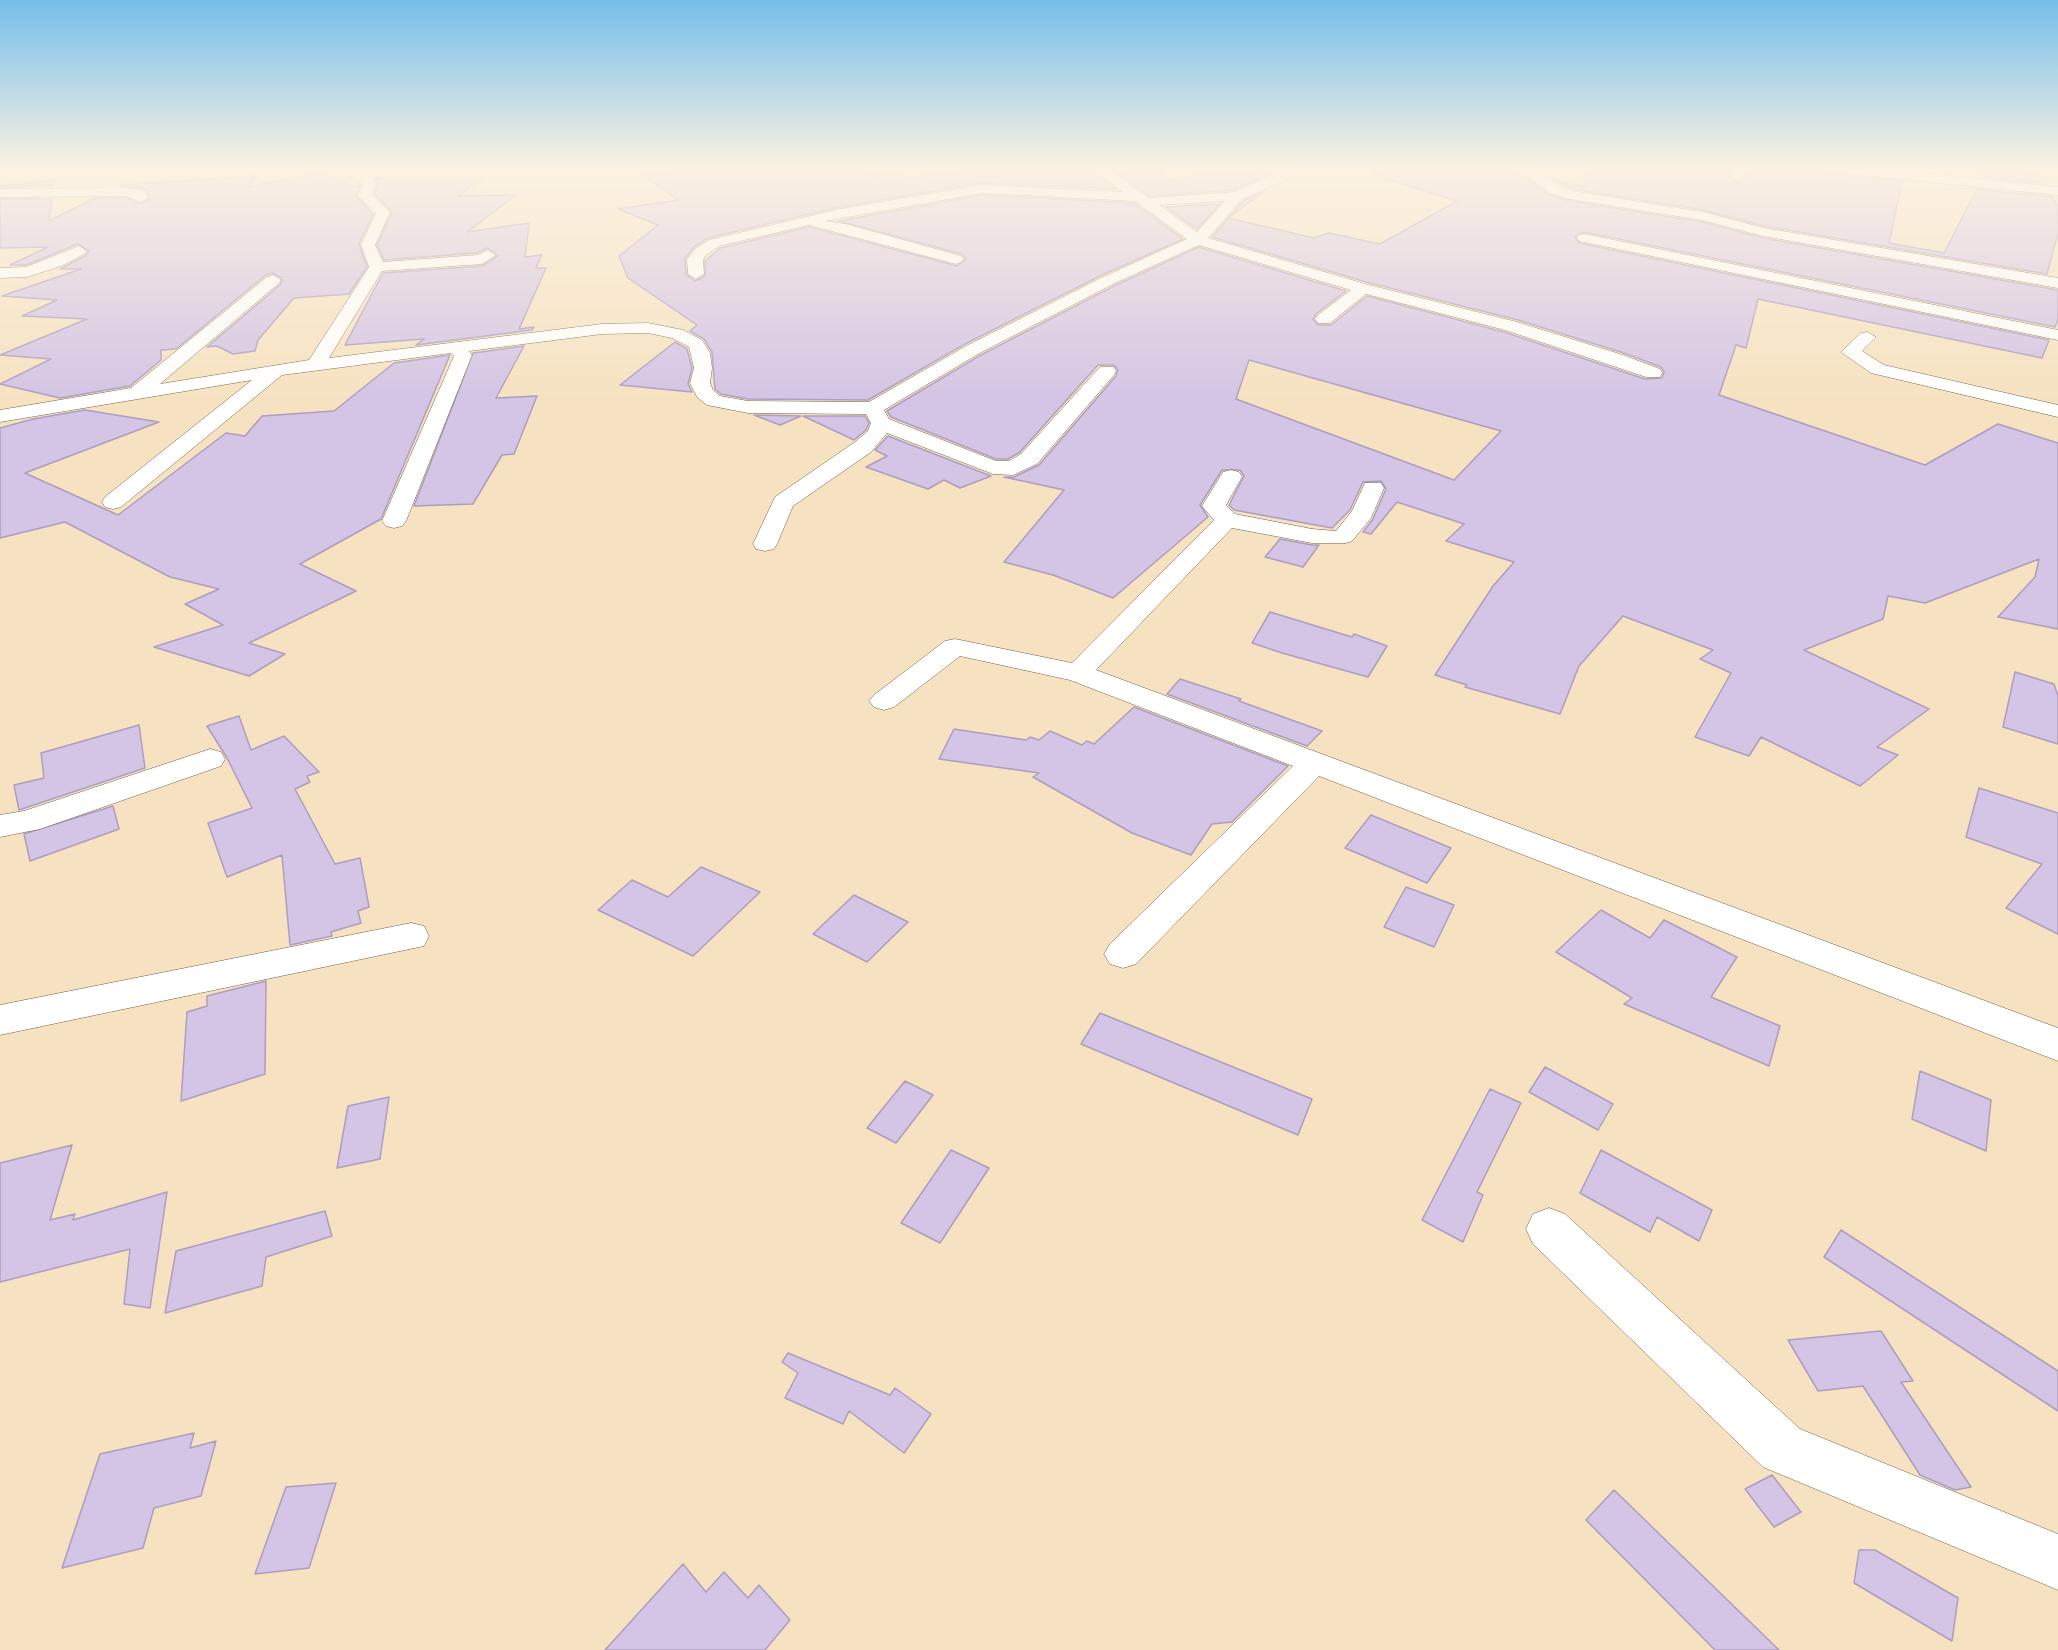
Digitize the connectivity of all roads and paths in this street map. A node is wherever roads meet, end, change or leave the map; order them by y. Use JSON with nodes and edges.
{"nodes":[{"id":1,"x":368,"y":245,"type":"edge"},
{"id":2,"x":711,"y":245,"type":"edge"},
{"id":3,"x":906,"y":245,"type":"edge"},
{"id":4,"x":1187,"y":245,"type":"edge"},
{"id":5,"x":1215,"y":245,"type":"edge"},
{"id":6,"x":1618,"y":245,"type":"edge"},
{"id":7,"x":1838,"y":245,"type":"edge"},
{"id":8,"x":79,"y":251,"type":"dead end"},
{"id":9,"x":488,"y":255,"type":"dead end"},
{"id":10,"x":956,"y":259,"type":"dead end"},
{"id":11,"x":377,"y":267,"type":"junction"},
{"id":12,"x":0,"y":273,"type":"edge"},
{"id":13,"x":696,"y":274,"type":"dead end"},
{"id":14,"x":273,"y":280,"type":"dead end"},
{"id":15,"x":2058,"y":283,"type":"edge"},
{"id":16,"x":1363,"y":288,"type":"junction"},
{"id":17,"x":1324,"y":319,"type":"dead end"},
{"id":18,"x":2058,"y":335,"type":"edge"},
{"id":19,"x":1867,"y":338,"type":"dead end"},
{"id":20,"x":456,"y":347,"type":"junction"},
{"id":21,"x":315,"y":365,"type":"junction"},
{"id":22,"x":276,"y":370,"type":"junction"},
{"id":23,"x":1107,"y":371,"type":"dead end"},
{"id":24,"x":1653,"y":373,"type":"dead end"},
{"id":25,"x":138,"y":392,"type":"junction"},
{"id":26,"x":2058,"y":411,"type":"edge"},
{"id":27,"x":0,"y":416,"type":"edge"},
{"id":28,"x":877,"y":416,"type":"junction"},
{"id":29,"x":1231,"y":477,"type":"dead end"},
{"id":30,"x":1373,"y":488,"type":"dead end"},
{"id":31,"x":113,"y":502,"type":"dead end"},
{"id":32,"x":1227,"y":520,"type":"junction"},
{"id":33,"x":394,"y":521,"type":"dead end"},
{"id":34,"x":765,"y":544,"type":"dead end"},
{"id":35,"x":1078,"y":673,"type":"junction"},
{"id":36,"x":884,"y":701,"type":"dead end"},
{"id":37,"x":210,"y":759,"type":"dead end"},
{"id":38,"x":1313,"y":764,"type":"junction"},
{"id":39,"x":0,"y":826,"type":"edge"},
{"id":40,"x":411,"y":936,"type":"dead end"},
{"id":41,"x":1123,"y":954,"type":"dead end"},
{"id":42,"x":0,"y":1020,"type":"edge"},
{"id":43,"x":2058,"y":1045,"type":"edge"},
{"id":44,"x":1549,"y":1229,"type":"dead end"},
{"id":45,"x":2058,"y":1563,"type":"edge"}],
"edges":[{"from":1,"to":11,"type":"street"},
{"from":2,"to":13,"type":"street"},
{"from":3,"to":10,"type":"street"},
{"from":4,"to":28,"type":"street"},
{"from":5,"to":16,"type":"street"},
{"from":6,"to":18,"type":"street"},
{"from":7,"to":15,"type":"street"},
{"from":8,"to":12,"type":"street"},
{"from":9,"to":11,"type":"street"},
{"from":11,"to":21,"type":"street"},
{"from":14,"to":25,"type":"street"},
{"from":16,"to":17,"type":"street"},
{"from":16,"to":24,"type":"street"},
{"from":19,"to":26,"type":"street"},
{"from":20,"to":21,"type":"street"},
{"from":20,"to":28,"type":"street"},
{"from":20,"to":33,"type":"street"},
{"from":21,"to":22,"type":"street"},
{"from":22,"to":25,"type":"street"},
{"from":22,"to":31,"type":"street"},
{"from":23,"to":28,"type":"street"},
{"from":25,"to":27,"type":"street"},
{"from":28,"to":34,"type":"street"},
{"from":29,"to":32,"type":"street"},
{"from":30,"to":32,"type":"street"},
{"from":32,"to":35,"type":"street"},
{"from":35,"to":36,"type":"street"},
{"from":35,"to":38,"type":"street"},
{"from":37,"to":39,"type":"street"},
{"from":38,"to":41,"type":"street"},
{"from":38,"to":43,"type":"street"},
{"from":40,"to":42,"type":"street"},
{"from":44,"to":45,"type":"street"}]}
